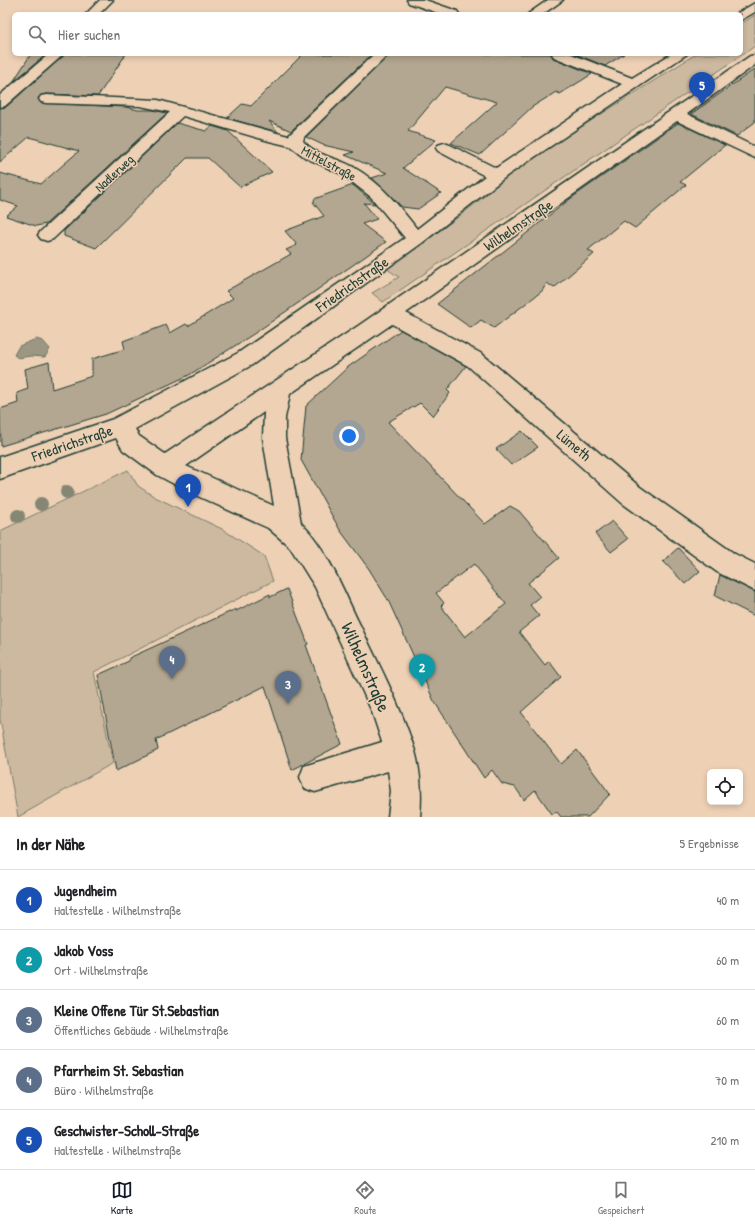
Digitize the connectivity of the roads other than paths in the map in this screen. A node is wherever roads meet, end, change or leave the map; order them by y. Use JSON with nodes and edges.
{"nodes":[{"id":1,"x":107,"y":0,"type":"edge"},
{"id":2,"x":413,"y":0,"type":"edge"},
{"id":3,"x":557,"y":0,"type":"edge"},
{"id":4,"x":432,"y":7,"type":"edge"},
{"id":5,"x":755,"y":7,"type":"edge"},
{"id":6,"x":94,"y":12,"type":"edge"},
{"id":7,"x":447,"y":12,"type":"edge"},
{"id":8,"x":537,"y":12,"type":"edge"},
{"id":9,"x":743,"y":15,"type":"edge"},
{"id":10,"x":55,"y":56,"type":"edge"},
{"id":11,"x":380,"y":56,"type":"edge"},
{"id":12,"x":564,"y":56,"type":"edge"},
{"id":13,"x":677,"y":56,"type":"edge"},
{"id":14,"x":755,"y":60,"type":"edge"},
{"id":15,"x":633,"y":83,"type":"junction"},
{"id":16,"x":46,"y":99,"type":"dead end"},
{"id":17,"x":0,"y":103,"type":"edge"},
{"id":18,"x":180,"y":111,"type":"junction"},
{"id":19,"x":678,"y":115,"type":"junction"},
{"id":20,"x":294,"y":142,"type":"junction"},
{"id":21,"x":444,"y":148,"type":"dead end"},
{"id":22,"x":755,"y":153,"type":"edge"},
{"id":23,"x":497,"y":175,"type":"junction"},
{"id":24,"x":47,"y":235,"type":"dead end"},
{"id":25,"x":416,"y":239,"type":"junction"},
{"id":26,"x":391,"y":314,"type":"junction"},
{"id":27,"x":280,"y":390,"type":"junction"},
{"id":28,"x":121,"y":426,"type":"junction"},
{"id":29,"x":165,"y":467,"type":"junction"},
{"id":30,"x":0,"y":468,"type":"edge"},
{"id":31,"x":290,"y":529,"type":"junction"},
{"id":32,"x":755,"y":578,"type":"edge"},
{"id":33,"x":400,"y":752,"type":"junction"},
{"id":34,"x":316,"y":777,"type":"dead end"},
{"id":35,"x":404,"y":817,"type":"edge"}],
"edges":[{"from":1,"to":6,"type":"street"},
{"from":2,"to":4,"type":"street"},
{"from":3,"to":8,"type":"street"},
{"from":4,"to":7,"type":"street"},
{"from":5,"to":9,"type":"street"},
{"from":10,"to":17,"type":"street"},
{"from":11,"to":20,"type":"street","name":"Mittelstraße"},
{"from":12,"to":15,"type":"street"},
{"from":13,"to":15,"type":"street","name":"Friedrichstraße"},
{"from":14,"to":19,"type":"street","name":"Wilhelmstraße"},
{"from":15,"to":23,"type":"street","name":"Friedrichstraße"},
{"from":16,"to":18,"type":"street"},
{"from":18,"to":20,"type":"street"},
{"from":18,"to":24,"type":"street","name":"Nadlerweg"},
{"from":19,"to":22,"type":"street"},
{"from":19,"to":26,"type":"street","name":"Wilhelmstraße"},
{"from":20,"to":25,"type":"street","name":"Mittelstraße"},
{"from":21,"to":23,"type":"street"},
{"from":23,"to":25,"type":"street","name":"Friedrichstraße"},
{"from":25,"to":28,"type":"street","name":"Friedrichstraße"},
{"from":26,"to":27,"type":"street","name":"Wilhelmstraße"},
{"from":26,"to":32,"type":"street","name":"Lümeth"},
{"from":27,"to":29,"type":"street","name":"Wilhelmstraße"},
{"from":27,"to":31,"type":"street"},
{"from":28,"to":29,"type":"street","name":"Wilhelmstraße"},
{"from":28,"to":30,"type":"street","name":"Friedrichstraße"},
{"from":29,"to":31,"type":"street","name":"Wilhelmstraße"},
{"from":31,"to":33,"type":"street","name":"Wilhelmstraße"},
{"from":33,"to":34,"type":"street"},
{"from":33,"to":35,"type":"street","name":"Wilhelmstraße"}]}
